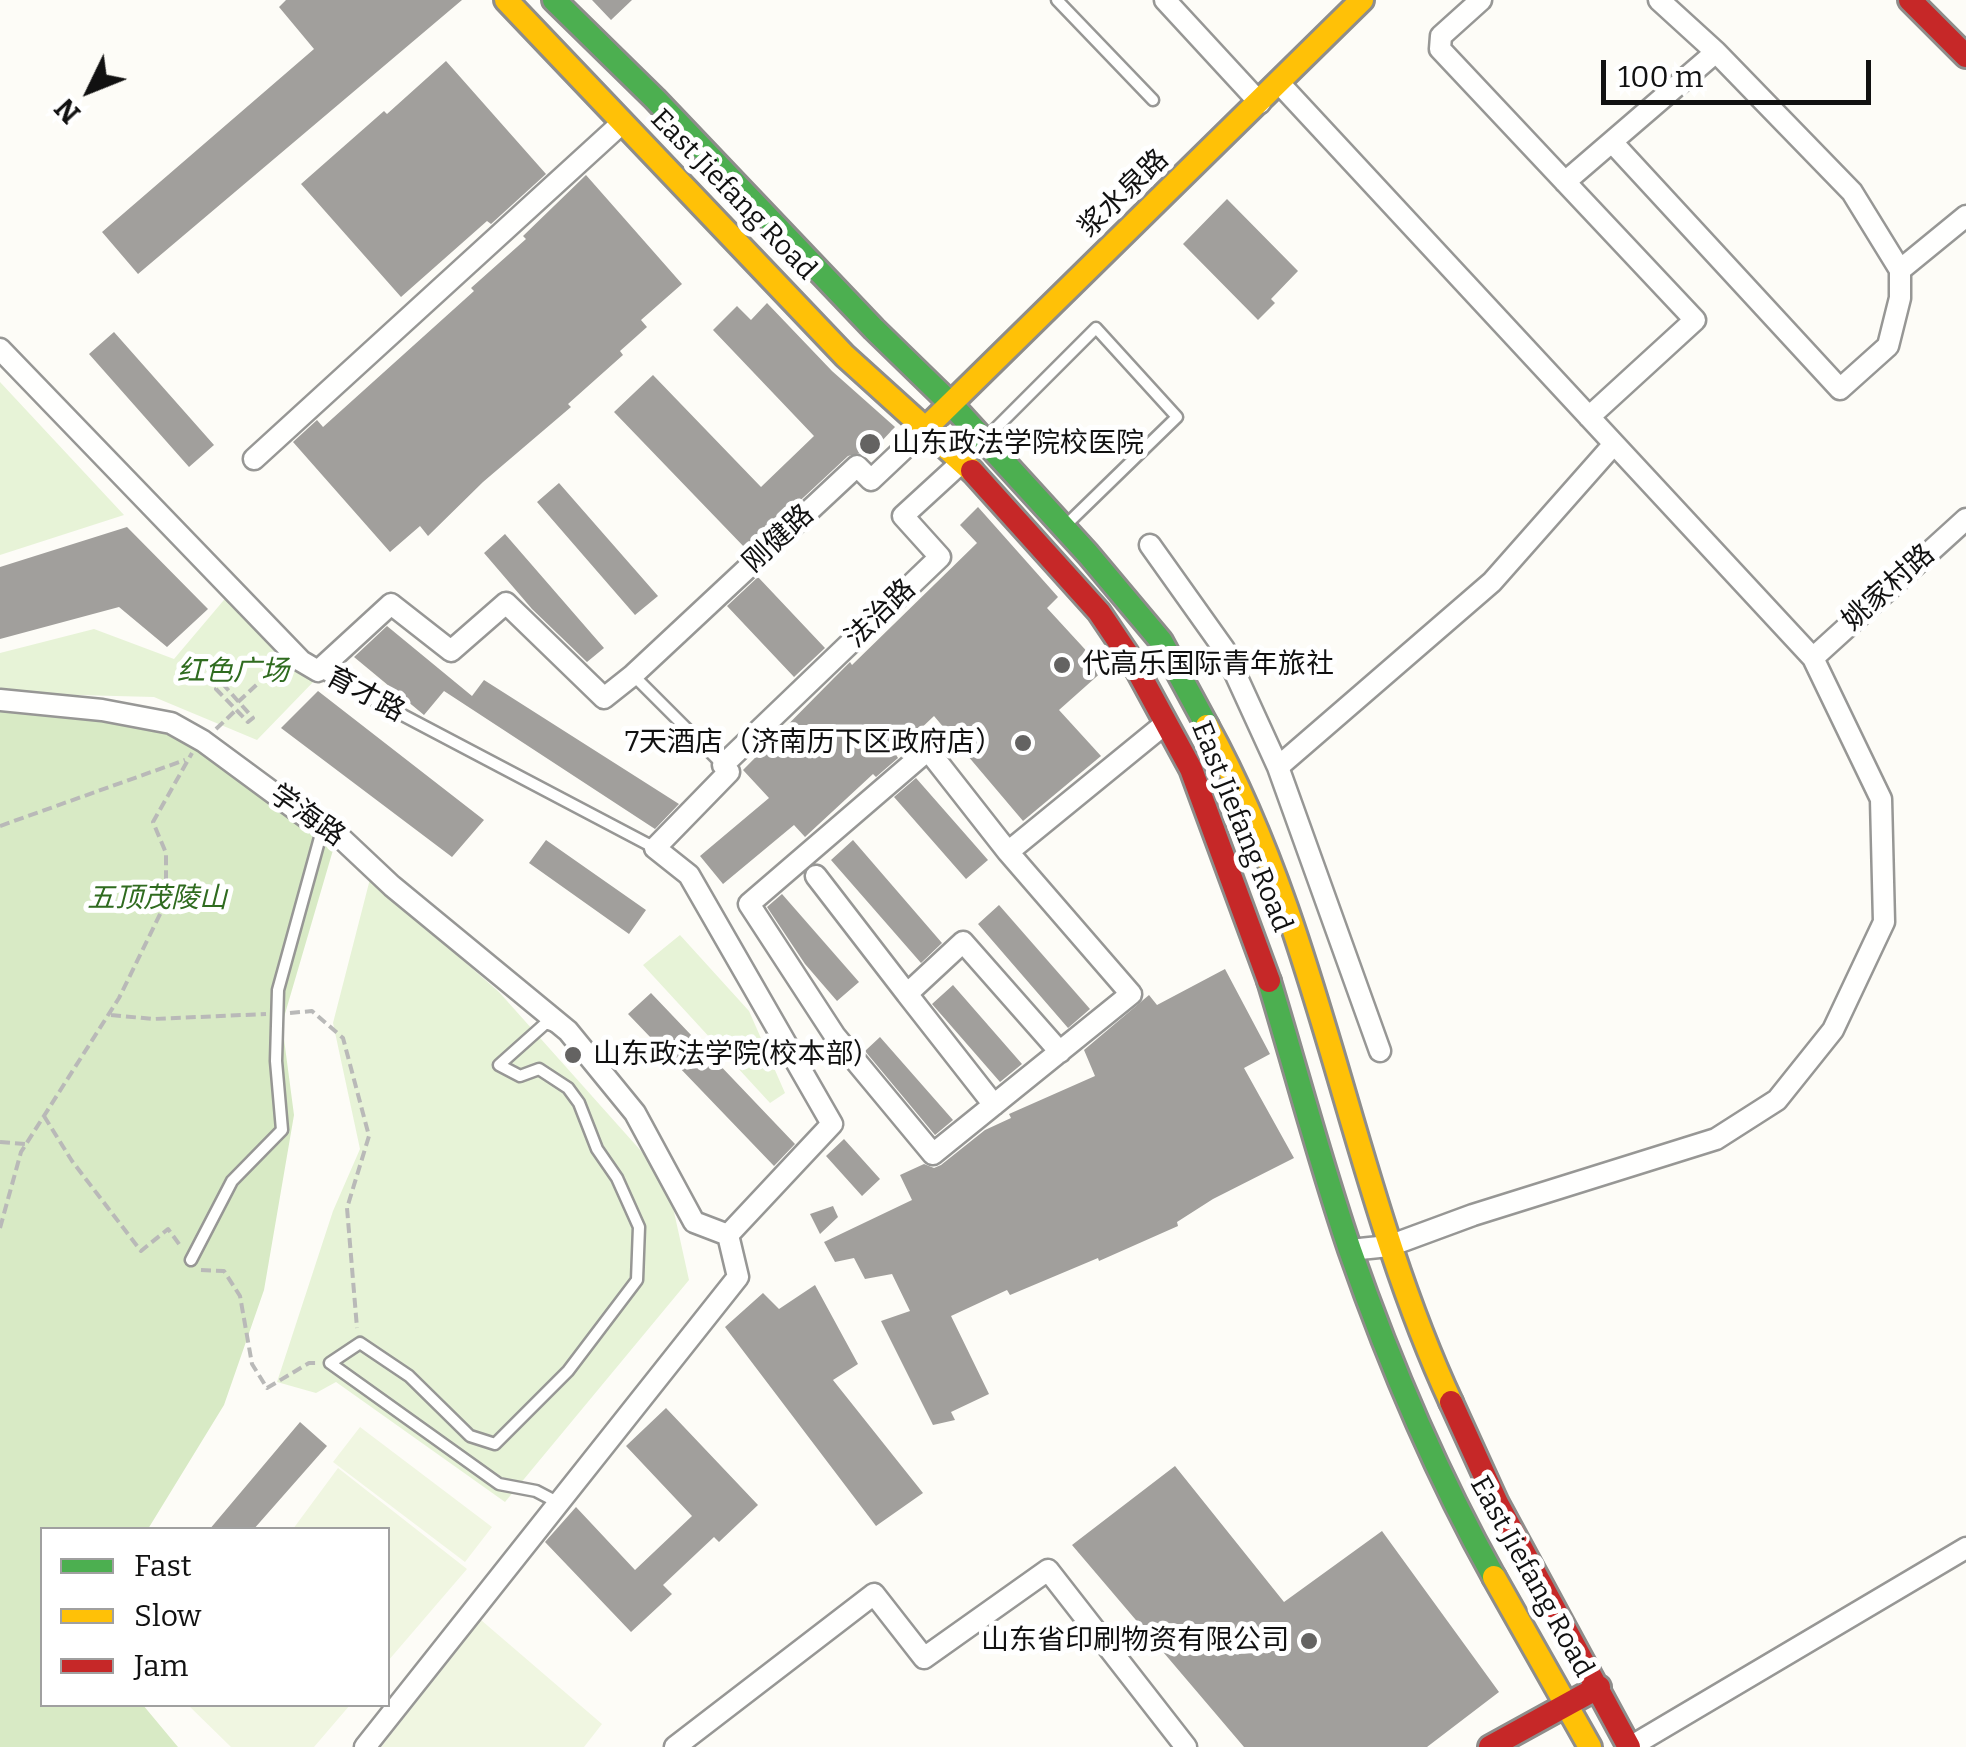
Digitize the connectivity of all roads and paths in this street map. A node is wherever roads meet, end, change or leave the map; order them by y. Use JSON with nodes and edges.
{"nodes":[{"id":1,"x":506,"y":0,"type":"edge"},
{"id":2,"x":554,"y":0,"type":"edge"},
{"id":3,"x":1058,"y":0,"type":"edge"},
{"id":4,"x":1165,"y":0,"type":"edge"},
{"id":5,"x":1362,"y":0,"type":"edge"},
{"id":6,"x":1482,"y":0,"type":"edge"},
{"id":7,"x":1660,"y":0,"type":"edge"},
{"id":8,"x":1910,"y":0,"type":"edge"},
{"id":9,"x":1716,"y":52,"type":"junction"},
{"id":10,"x":1966,"y":56,"type":"edge"},
{"id":11,"x":1280,"y":84,"type":"junction"},
{"id":12,"x":1153,"y":100,"type":"dead end"},
{"id":13,"x":1260,"y":103,"type":"junction"},
{"id":14,"x":622,"y":123,"type":"junction"},
{"id":15,"x":1612,"y":142,"type":"junction"},
{"id":16,"x":1565,"y":182,"type":"junction"},
{"id":17,"x":1966,"y":216,"type":"edge"},
{"id":18,"x":1900,"y":270,"type":"junction"},
{"id":19,"x":0,"y":349,"type":"edge"},
{"id":20,"x":951,"y":404,"type":"junction"},
{"id":21,"x":1590,"y":417,"type":"junction"},
{"id":22,"x":924,"y":429,"type":"junction"},
{"id":23,"x":984,"y":440,"type":"junction"},
{"id":24,"x":1614,"y":444,"type":"junction"},
{"id":25,"x":254,"y":458,"type":"dead end"},
{"id":26,"x":963,"y":461,"type":"junction"},
{"id":27,"x":1966,"y":519,"type":"edge"},
{"id":28,"x":1064,"y":528,"type":"junction"},
{"id":29,"x":1150,"y":545,"type":"dead end"},
{"id":30,"x":292,"y":652,"type":"junction"},
{"id":31,"x":1812,"y":658,"type":"junction"},
{"id":32,"x":318,"y":670,"type":"junction"},
{"id":33,"x":633,"y":675,"type":"junction"},
{"id":34,"x":0,"y":700,"type":"edge"},
{"id":35,"x":238,"y":702,"type":"junction"},
{"id":36,"x":235,"y":711,"type":"junction"},
{"id":37,"x":1166,"y":723,"type":"junction"},
{"id":38,"x":203,"y":742,"type":"junction"},
{"id":39,"x":186,"y":760,"type":"junction"},
{"id":40,"x":1278,"y":767,"type":"junction"},
{"id":41,"x":726,"y":768,"type":"junction"},
{"id":42,"x":324,"y":822,"type":"junction"},
{"id":43,"x":0,"y":826,"type":"edge"},
{"id":44,"x":654,"y":848,"type":"junction"},
{"id":45,"x":1008,"y":852,"type":"junction"},
{"id":46,"x":816,"y":876,"type":"dead end"},
{"id":47,"x":907,"y":994,"type":"junction"},
{"id":48,"x":108,"y":1014,"type":"junction"},
{"id":49,"x":278,"y":1014,"type":"junction"},
{"id":50,"x":568,"y":1031,"type":"junction"},
{"id":51,"x":1380,"y":1051,"type":"dead end"},
{"id":52,"x":1060,"y":1052,"type":"junction"},
{"id":53,"x":994,"y":1105,"type":"junction"},
{"id":54,"x":0,"y":1142,"type":"edge"},
{"id":55,"x":26,"y":1144,"type":"junction"},
{"id":56,"x":0,"y":1228,"type":"edge"},
{"id":57,"x":728,"y":1235,"type":"junction"},
{"id":58,"x":1390,"y":1246,"type":"junction"},
{"id":59,"x":1350,"y":1250,"type":"junction"},
{"id":60,"x":191,"y":1260,"type":"dead end"},
{"id":61,"x":360,"y":1343,"type":"junction"},
{"id":62,"x":558,"y":1504,"type":"junction"},
{"id":63,"x":1966,"y":1548,"type":"edge"},
{"id":64,"x":1599,"y":1688,"type":"junction"},
{"id":65,"x":1566,"y":1705,"type":"junction"},
{"id":66,"x":365,"y":1747,"type":"edge"},
{"id":67,"x":674,"y":1747,"type":"edge"},
{"id":68,"x":1186,"y":1747,"type":"edge"},
{"id":69,"x":1490,"y":1747,"type":"edge"},
{"id":70,"x":1590,"y":1747,"type":"edge"},
{"id":71,"x":1630,"y":1747,"type":"edge"}],
"edges":[{"from":1,"to":14,"type":"main road","name":"East Jiefang Road"},
{"from":2,"to":20,"type":"main road","name":"East Jiefang Road"},
{"from":3,"to":12,"type":"lane"},
{"from":4,"to":13,"type":"street"},
{"from":5,"to":11,"type":"main road","name":"浆水泉路"},
{"from":6,"to":16,"type":"street"},
{"from":7,"to":9,"type":"street"},
{"from":8,"to":10,"type":"main road"},
{"from":9,"to":15,"type":"street"},
{"from":9,"to":18,"type":"street"},
{"from":11,"to":13,"type":"main road","name":"浆水泉路"},
{"from":11,"to":21,"type":"street"},
{"from":13,"to":20,"type":"main road","name":"浆水泉路"},
{"from":14,"to":22,"type":"main road","name":"East Jiefang Road"},
{"from":14,"to":25,"type":"street"},
{"from":15,"to":16,"type":"street"},
{"from":15,"to":18,"type":"street"},
{"from":16,"to":21,"type":"street"},
{"from":17,"to":18,"type":"street"},
{"from":19,"to":30,"type":"street","name":"育才路"},
{"from":20,"to":22,"type":"main road","name":"浆水泉路"},
{"from":20,"to":23,"type":"main road","name":"East Jiefang Road"},
{"from":21,"to":24,"type":"street"},
{"from":22,"to":26,"type":"main road","name":"East Jiefang Road"},
{"from":22,"to":33,"type":"street","name":"刚健路"},
{"from":23,"to":28,"type":"main road","name":"East Jiefang Road"},
{"from":23,"to":28,"type":"lane"},
{"from":24,"to":31,"type":"street"},
{"from":24,"to":40,"type":"street"},
{"from":26,"to":37,"type":"main road","name":"East Jiefang Road"},
{"from":26,"to":41,"type":"street","name":"法治路"},
{"from":27,"to":31,"type":"street","name":"姚家村路"},
{"from":28,"to":58,"type":"main road","name":"East Jiefang Road"},
{"from":29,"to":40,"type":"street"},
{"from":30,"to":32,"type":"street","name":"育才路"},
{"from":30,"to":35,"type":"path"},
{"from":31,"to":58,"type":"street"},
{"from":32,"to":33,"type":"street"},
{"from":32,"to":44,"type":"lane","name":"育才路"},
{"from":33,"to":41,"type":"lane"},
{"from":34,"to":38,"type":"street","name":"学海路"},
{"from":35,"to":36,"type":"path"},
{"from":35,"to":36,"type":"path"},
{"from":36,"to":38,"type":"path"},
{"from":37,"to":45,"type":"street"},
{"from":37,"to":59,"type":"main road","name":"East Jiefang Road"},
{"from":38,"to":39,"type":"path"},
{"from":38,"to":42,"type":"street","name":"学海路"},
{"from":39,"to":43,"type":"path"},
{"from":39,"to":48,"type":"path"},
{"from":40,"to":51,"type":"street"},
{"from":41,"to":44,"type":"street"},
{"from":42,"to":49,"type":"lane"},
{"from":42,"to":50,"type":"street","name":"学海路"},
{"from":44,"to":57,"type":"street","name":"育才路"},
{"from":45,"to":52,"type":"street"},
{"from":45,"to":53,"type":"street"},
{"from":46,"to":47,"type":"street"},
{"from":47,"to":52,"type":"street"},
{"from":47,"to":53,"type":"street"},
{"from":48,"to":49,"type":"path"},
{"from":48,"to":55,"type":"path"},
{"from":49,"to":60,"type":"lane"},
{"from":49,"to":61,"type":"path"},
{"from":50,"to":57,"type":"street","name":"学海路"},
{"from":50,"to":61,"type":"lane"},
{"from":52,"to":53,"type":"street"},
{"from":54,"to":55,"type":"path"},
{"from":55,"to":56,"type":"path"},
{"from":57,"to":62,"type":"street"},
{"from":58,"to":59,"type":"street"},
{"from":58,"to":64,"type":"main road","name":"East Jiefang Road"},
{"from":59,"to":65,"type":"main road","name":"East Jiefang Road"},
{"from":61,"to":62,"type":"lane"},
{"from":62,"to":66,"type":"street"},
{"from":63,"to":71,"type":"street"},
{"from":64,"to":65,"type":"main road"},
{"from":64,"to":71,"type":"main road","name":"East Jiefang Road"},
{"from":65,"to":69,"type":"main road"},
{"from":65,"to":70,"type":"main road","name":"East Jiefang Road"},
{"from":67,"to":68,"type":"street"}]}
